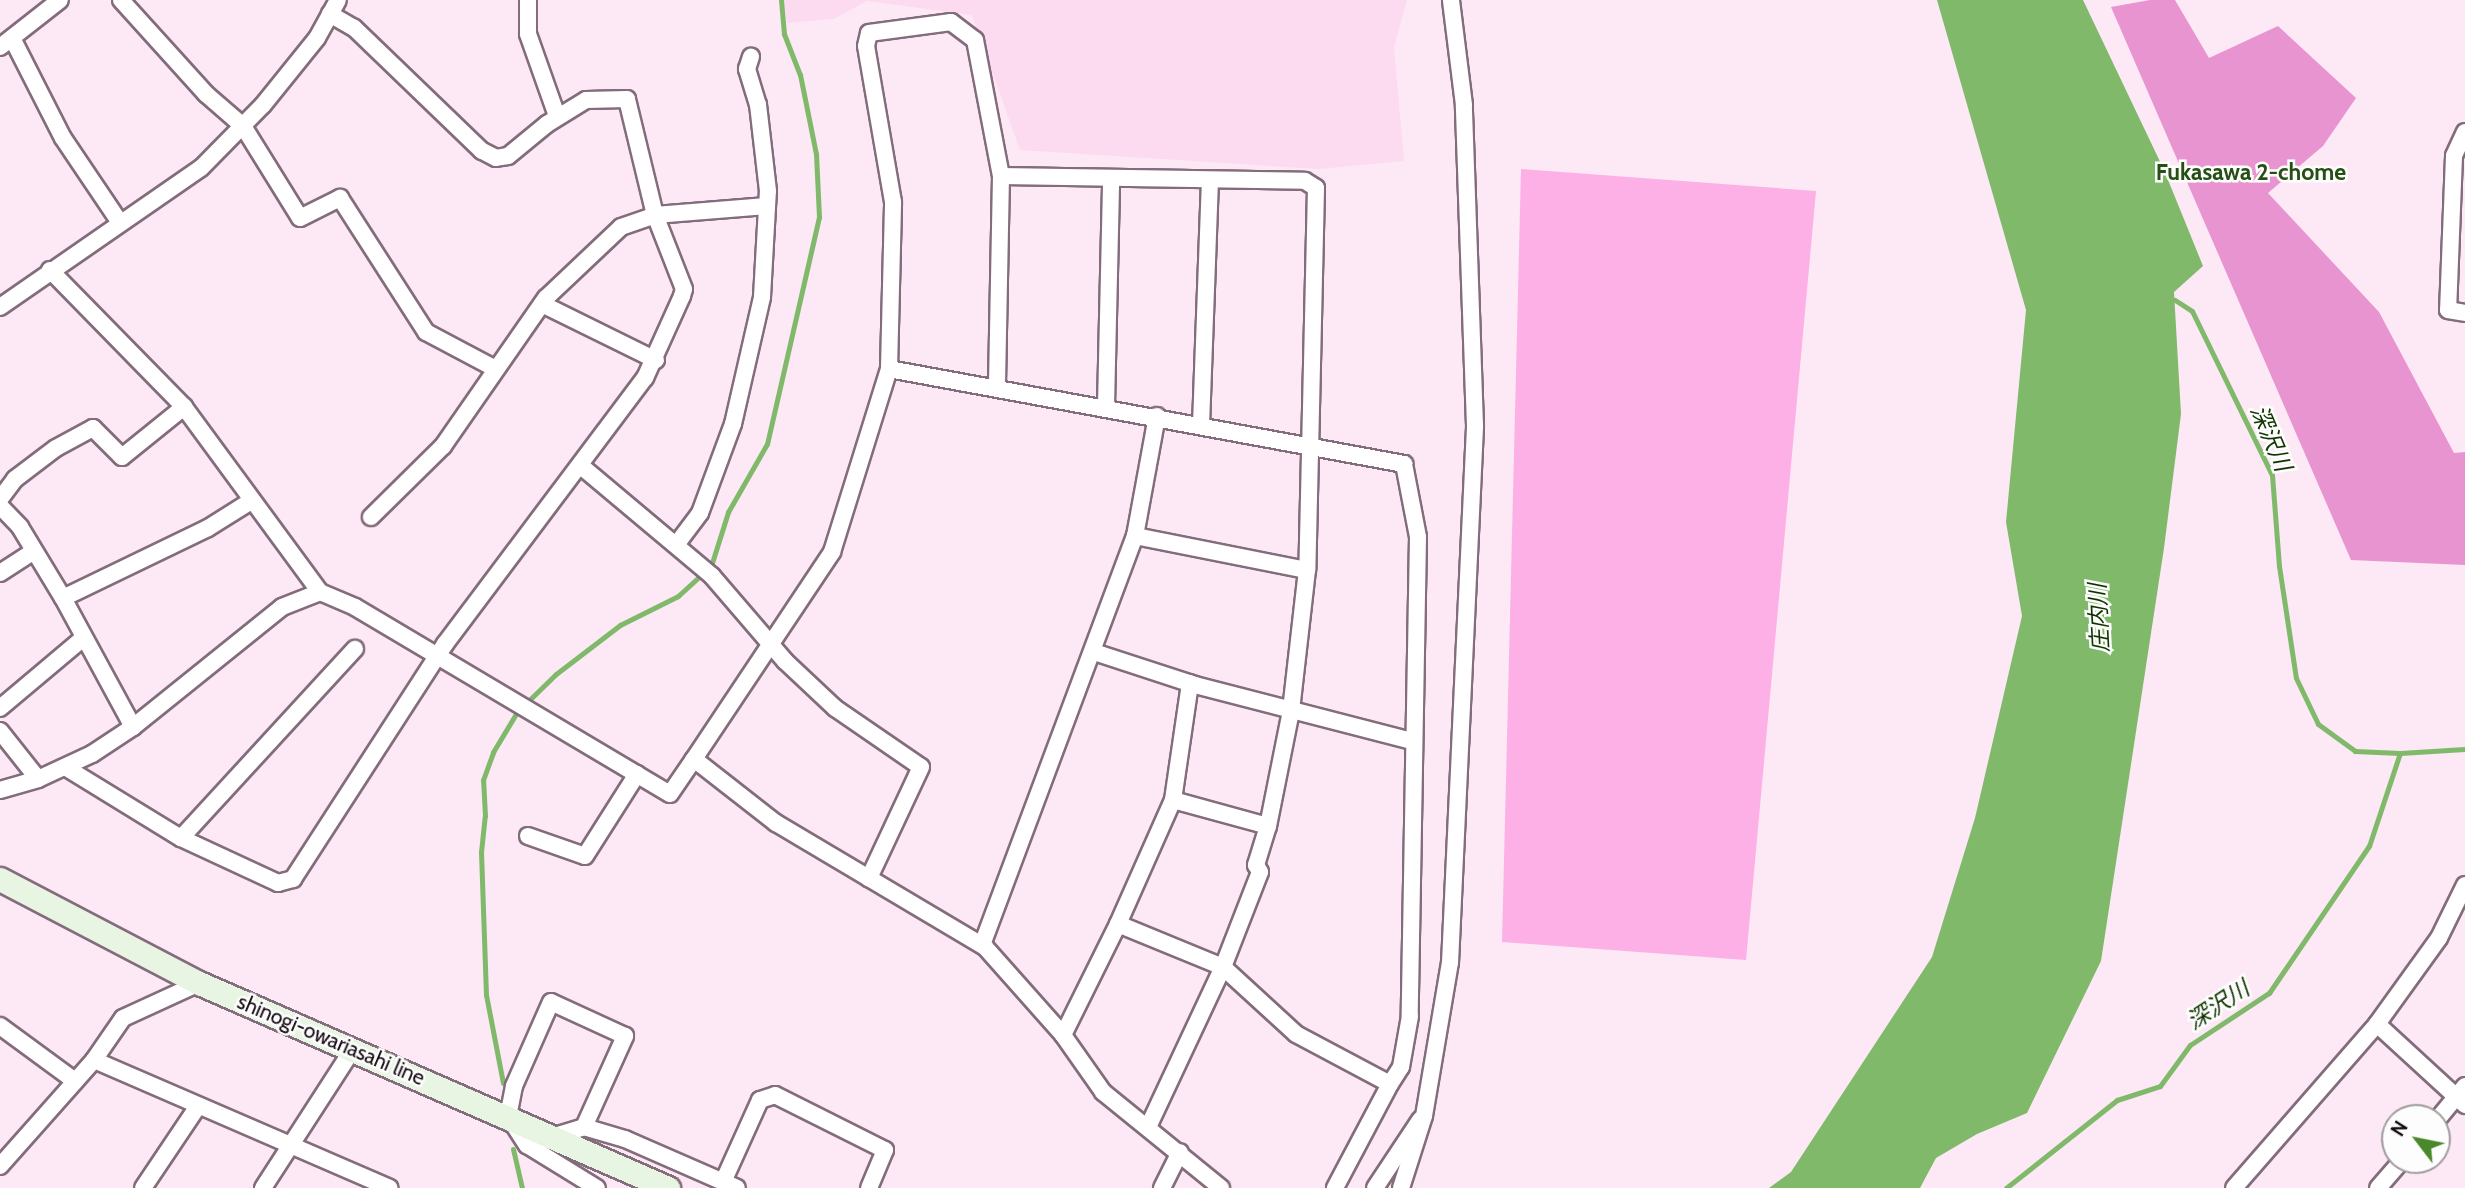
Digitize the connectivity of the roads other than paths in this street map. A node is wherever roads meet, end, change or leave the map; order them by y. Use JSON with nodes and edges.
{"nodes":[{"id":1,"x":60,"y":0,"type":"edge"},
{"id":2,"x":121,"y":0,"type":"edge"},
{"id":3,"x":528,"y":0,"type":"edge"},
{"id":4,"x":1451,"y":0,"type":"edge"},
{"id":5,"x":334,"y":7,"type":"edge"},
{"id":6,"x":6,"y":43,"type":"edge"},
{"id":7,"x":751,"y":57,"type":"dead end"},
{"id":8,"x":557,"y":116,"type":"junction"},
{"id":9,"x":243,"y":126,"type":"junction"},
{"id":10,"x":2465,"y":132,"type":"edge"},
{"id":11,"x":1001,"y":177,"type":"junction"},
{"id":12,"x":1111,"y":178,"type":"junction"},
{"id":13,"x":1210,"y":180,"type":"junction"},
{"id":14,"x":767,"y":206,"type":"junction"},
{"id":15,"x":2460,"y":209,"type":"edge"},
{"id":16,"x":655,"y":215,"type":"junction"},
{"id":17,"x":119,"y":221,"type":"junction"},
{"id":18,"x":50,"y":270,"type":"junction"},
{"id":19,"x":542,"y":304,"type":"junction"},
{"id":20,"x":0,"y":307,"type":"edge"},
{"id":21,"x":2465,"y":313,"type":"edge"},
{"id":22,"x":656,"y":360,"type":"junction"},
{"id":23,"x":496,"y":369,"type":"junction"},
{"id":24,"x":889,"y":369,"type":"junction"},
{"id":25,"x":998,"y":388,"type":"junction"},
{"id":26,"x":1106,"y":406,"type":"junction"},
{"id":27,"x":184,"y":407,"type":"junction"},
{"id":28,"x":1157,"y":416,"type":"junction"},
{"id":29,"x":1201,"y":425,"type":"junction"},
{"id":30,"x":1310,"y":446,"type":"junction"},
{"id":31,"x":581,"y":466,"type":"junction"},
{"id":32,"x":0,"y":499,"type":"edge"},
{"id":33,"x":251,"y":501,"type":"junction"},
{"id":34,"x":0,"y":506,"type":"edge"},
{"id":35,"x":371,"y":517,"type":"dead end"},
{"id":36,"x":1135,"y":536,"type":"junction"},
{"id":37,"x":676,"y":545,"type":"junction"},
{"id":38,"x":34,"y":551,"type":"junction"},
{"id":39,"x":1307,"y":569,"type":"junction"},
{"id":40,"x":0,"y":573,"type":"edge"},
{"id":41,"x":320,"y":592,"type":"junction"},
{"id":42,"x":63,"y":598,"type":"junction"},
{"id":43,"x":83,"y":638,"type":"junction"},
{"id":44,"x":773,"y":645,"type":"junction"},
{"id":45,"x":355,"y":649,"type":"dead end"},
{"id":46,"x":1094,"y":652,"type":"junction"},
{"id":47,"x":438,"y":655,"type":"junction"},
{"id":48,"x":1190,"y":683,"type":"junction"},
{"id":49,"x":0,"y":708,"type":"edge"},
{"id":50,"x":1292,"y":711,"type":"junction"},
{"id":51,"x":133,"y":727,"type":"junction"},
{"id":52,"x":0,"y":731,"type":"edge"},
{"id":53,"x":1412,"y":741,"type":"junction"},
{"id":54,"x":694,"y":759,"type":"junction"},
{"id":55,"x":65,"y":766,"type":"junction"},
{"id":56,"x":637,"y":774,"type":"junction"},
{"id":57,"x":38,"y":779,"type":"junction"},
{"id":58,"x":0,"y":790,"type":"edge"},
{"id":59,"x":1173,"y":800,"type":"junction"},
{"id":60,"x":1268,"y":826,"type":"junction"},
{"id":61,"x":528,"y":836,"type":"dead end"},
{"id":62,"x":181,"y":838,"type":"junction"},
{"id":63,"x":869,"y":878,"type":"junction"},
{"id":64,"x":0,"y":879,"type":"edge"},
{"id":65,"x":2465,"y":885,"type":"edge"},
{"id":66,"x":1118,"y":924,"type":"junction"},
{"id":67,"x":982,"y":945,"type":"junction"},
{"id":68,"x":1223,"y":967,"type":"junction"},
{"id":69,"x":199,"y":984,"type":"junction"},
{"id":70,"x":2377,"y":1024,"type":"junction"},
{"id":71,"x":0,"y":1026,"type":"edge"},
{"id":72,"x":1063,"y":1035,"type":"junction"},
{"id":73,"x":353,"y":1049,"type":"junction"},
{"id":74,"x":94,"y":1060,"type":"junction"},
{"id":75,"x":75,"y":1082,"type":"junction"},
{"id":76,"x":1390,"y":1084,"type":"junction"},
{"id":77,"x":2462,"y":1096,"type":"edge"},
{"id":78,"x":198,"y":1106,"type":"junction"},
{"id":79,"x":508,"y":1116,"type":"junction"},
{"id":80,"x":1424,"y":1116,"type":"junction"},
{"id":81,"x":584,"y":1127,"type":"junction"},
{"id":82,"x":1148,"y":1127,"type":"junction"},
{"id":83,"x":555,"y":1136,"type":"junction"},
{"id":84,"x":292,"y":1145,"type":"junction"},
{"id":85,"x":1181,"y":1152,"type":"junction"},
{"id":86,"x":0,"y":1166,"type":"edge"},
{"id":87,"x":2390,"y":1174,"type":"edge"},
{"id":88,"x":730,"y":1185,"type":"edge"},
{"id":89,"x":386,"y":1187,"type":"edge"},
{"id":90,"x":143,"y":1188,"type":"edge"},
{"id":91,"x":263,"y":1188,"type":"edge"},
{"id":92,"x":597,"y":1188,"type":"edge"},
{"id":93,"x":668,"y":1188,"type":"edge"},
{"id":94,"x":869,"y":1188,"type":"edge"},
{"id":95,"x":1162,"y":1188,"type":"edge"},
{"id":96,"x":1221,"y":1188,"type":"edge"},
{"id":97,"x":1335,"y":1188,"type":"edge"},
{"id":98,"x":1375,"y":1188,"type":"edge"},
{"id":99,"x":1401,"y":1188,"type":"edge"},
{"id":100,"x":2234,"y":1188,"type":"edge"},
{"id":101,"x":2378,"y":1188,"type":"edge"}],
"edges":[{"from":1,"to":6,"type":"street"},
{"from":2,"to":9,"type":"street"},
{"from":3,"to":8,"type":"street"},
{"from":4,"to":80,"type":"street"},
{"from":5,"to":8,"type":"street"},
{"from":5,"to":9,"type":"street"},
{"from":6,"to":17,"type":"street"},
{"from":7,"to":14,"type":"street"},
{"from":8,"to":16,"type":"street"},
{"from":9,"to":17,"type":"street"},
{"from":9,"to":23,"type":"street"},
{"from":10,"to":15,"type":"street"},
{"from":11,"to":12,"type":"street"},
{"from":11,"to":24,"type":"street"},
{"from":11,"to":25,"type":"street"},
{"from":12,"to":13,"type":"street"},
{"from":12,"to":26,"type":"street"},
{"from":13,"to":29,"type":"street"},
{"from":13,"to":30,"type":"street"},
{"from":14,"to":16,"type":"street"},
{"from":14,"to":37,"type":"street"},
{"from":15,"to":21,"type":"street"},
{"from":16,"to":19,"type":"street"},
{"from":16,"to":22,"type":"street"},
{"from":17,"to":18,"type":"street"},
{"from":18,"to":20,"type":"street"},
{"from":18,"to":27,"type":"street"},
{"from":19,"to":22,"type":"street"},
{"from":19,"to":23,"type":"street"},
{"from":22,"to":31,"type":"street"},
{"from":23,"to":35,"type":"street"},
{"from":24,"to":25,"type":"street"},
{"from":24,"to":44,"type":"street"},
{"from":25,"to":26,"type":"street"},
{"from":26,"to":28,"type":"street"},
{"from":27,"to":32,"type":"street"},
{"from":27,"to":33,"type":"street"},
{"from":28,"to":29,"type":"street"},
{"from":28,"to":36,"type":"street"},
{"from":29,"to":30,"type":"street"},
{"from":30,"to":39,"type":"street"},
{"from":30,"to":53,"type":"street"},
{"from":31,"to":37,"type":"street"},
{"from":31,"to":47,"type":"street"},
{"from":33,"to":41,"type":"street"},
{"from":33,"to":42,"type":"street"},
{"from":34,"to":38,"type":"street"},
{"from":36,"to":39,"type":"street"},
{"from":36,"to":46,"type":"street"},
{"from":37,"to":44,"type":"street"},
{"from":38,"to":40,"type":"street"},
{"from":38,"to":42,"type":"street"},
{"from":39,"to":50,"type":"street"},
{"from":41,"to":47,"type":"street"},
{"from":41,"to":51,"type":"street"},
{"from":42,"to":43,"type":"street"},
{"from":43,"to":49,"type":"street"},
{"from":43,"to":51,"type":"street"},
{"from":44,"to":54,"type":"street"},
{"from":44,"to":63,"type":"street"},
{"from":45,"to":62,"type":"street"},
{"from":46,"to":48,"type":"street"},
{"from":46,"to":67,"type":"street"},
{"from":47,"to":56,"type":"street"},
{"from":47,"to":62,"type":"street"},
{"from":48,"to":50,"type":"street"},
{"from":48,"to":59,"type":"street"},
{"from":50,"to":53,"type":"street"},
{"from":50,"to":60,"type":"street"},
{"from":51,"to":55,"type":"street"},
{"from":52,"to":57,"type":"street"},
{"from":53,"to":76,"type":"street"},
{"from":54,"to":56,"type":"street"},
{"from":54,"to":63,"type":"street"},
{"from":55,"to":57,"type":"street"},
{"from":55,"to":62,"type":"street"},
{"from":56,"to":61,"type":"street"},
{"from":57,"to":58,"type":"street"},
{"from":59,"to":60,"type":"street"},
{"from":59,"to":66,"type":"street"},
{"from":60,"to":68,"type":"street"},
{"from":63,"to":67,"type":"street"},
{"from":64,"to":69,"type":"main road","name":"shinogi-owariasahi line"},
{"from":65,"to":70,"type":"street"},
{"from":66,"to":68,"type":"street"},
{"from":66,"to":72,"type":"street"},
{"from":67,"to":72,"type":"street"},
{"from":68,"to":76,"type":"street"},
{"from":68,"to":82,"type":"street"},
{"from":69,"to":73,"type":"main road","name":"shinogi-owariasahi line"},
{"from":69,"to":74,"type":"street"},
{"from":70,"to":77,"type":"street"},
{"from":70,"to":100,"type":"street"},
{"from":71,"to":75,"type":"street"},
{"from":72,"to":82,"type":"street"},
{"from":73,"to":79,"type":"main road","name":"shinogi-owariasahi line"},
{"from":73,"to":84,"type":"street"},
{"from":74,"to":75,"type":"street"},
{"from":74,"to":78,"type":"street"},
{"from":75,"to":86,"type":"street"},
{"from":76,"to":97,"type":"street"},
{"from":78,"to":84,"type":"street"},
{"from":78,"to":90,"type":"street"},
{"from":79,"to":81,"type":"street"},
{"from":79,"to":83,"type":"main road","name":"shinogi-owariasahi line"},
{"from":79,"to":92,"type":"street"},
{"from":80,"to":98,"type":"street"},
{"from":80,"to":99,"type":"street"},
{"from":81,"to":83,"type":"street"},
{"from":81,"to":88,"type":"street"},
{"from":82,"to":85,"type":"street"},
{"from":83,"to":93,"type":"main road","name":"shinogi-owariasahi line"},
{"from":84,"to":89,"type":"street"},
{"from":84,"to":91,"type":"street"},
{"from":85,"to":95,"type":"street"},
{"from":85,"to":96,"type":"street"},
{"from":87,"to":101,"type":"street"},
{"from":88,"to":94,"type":"street"}]}
